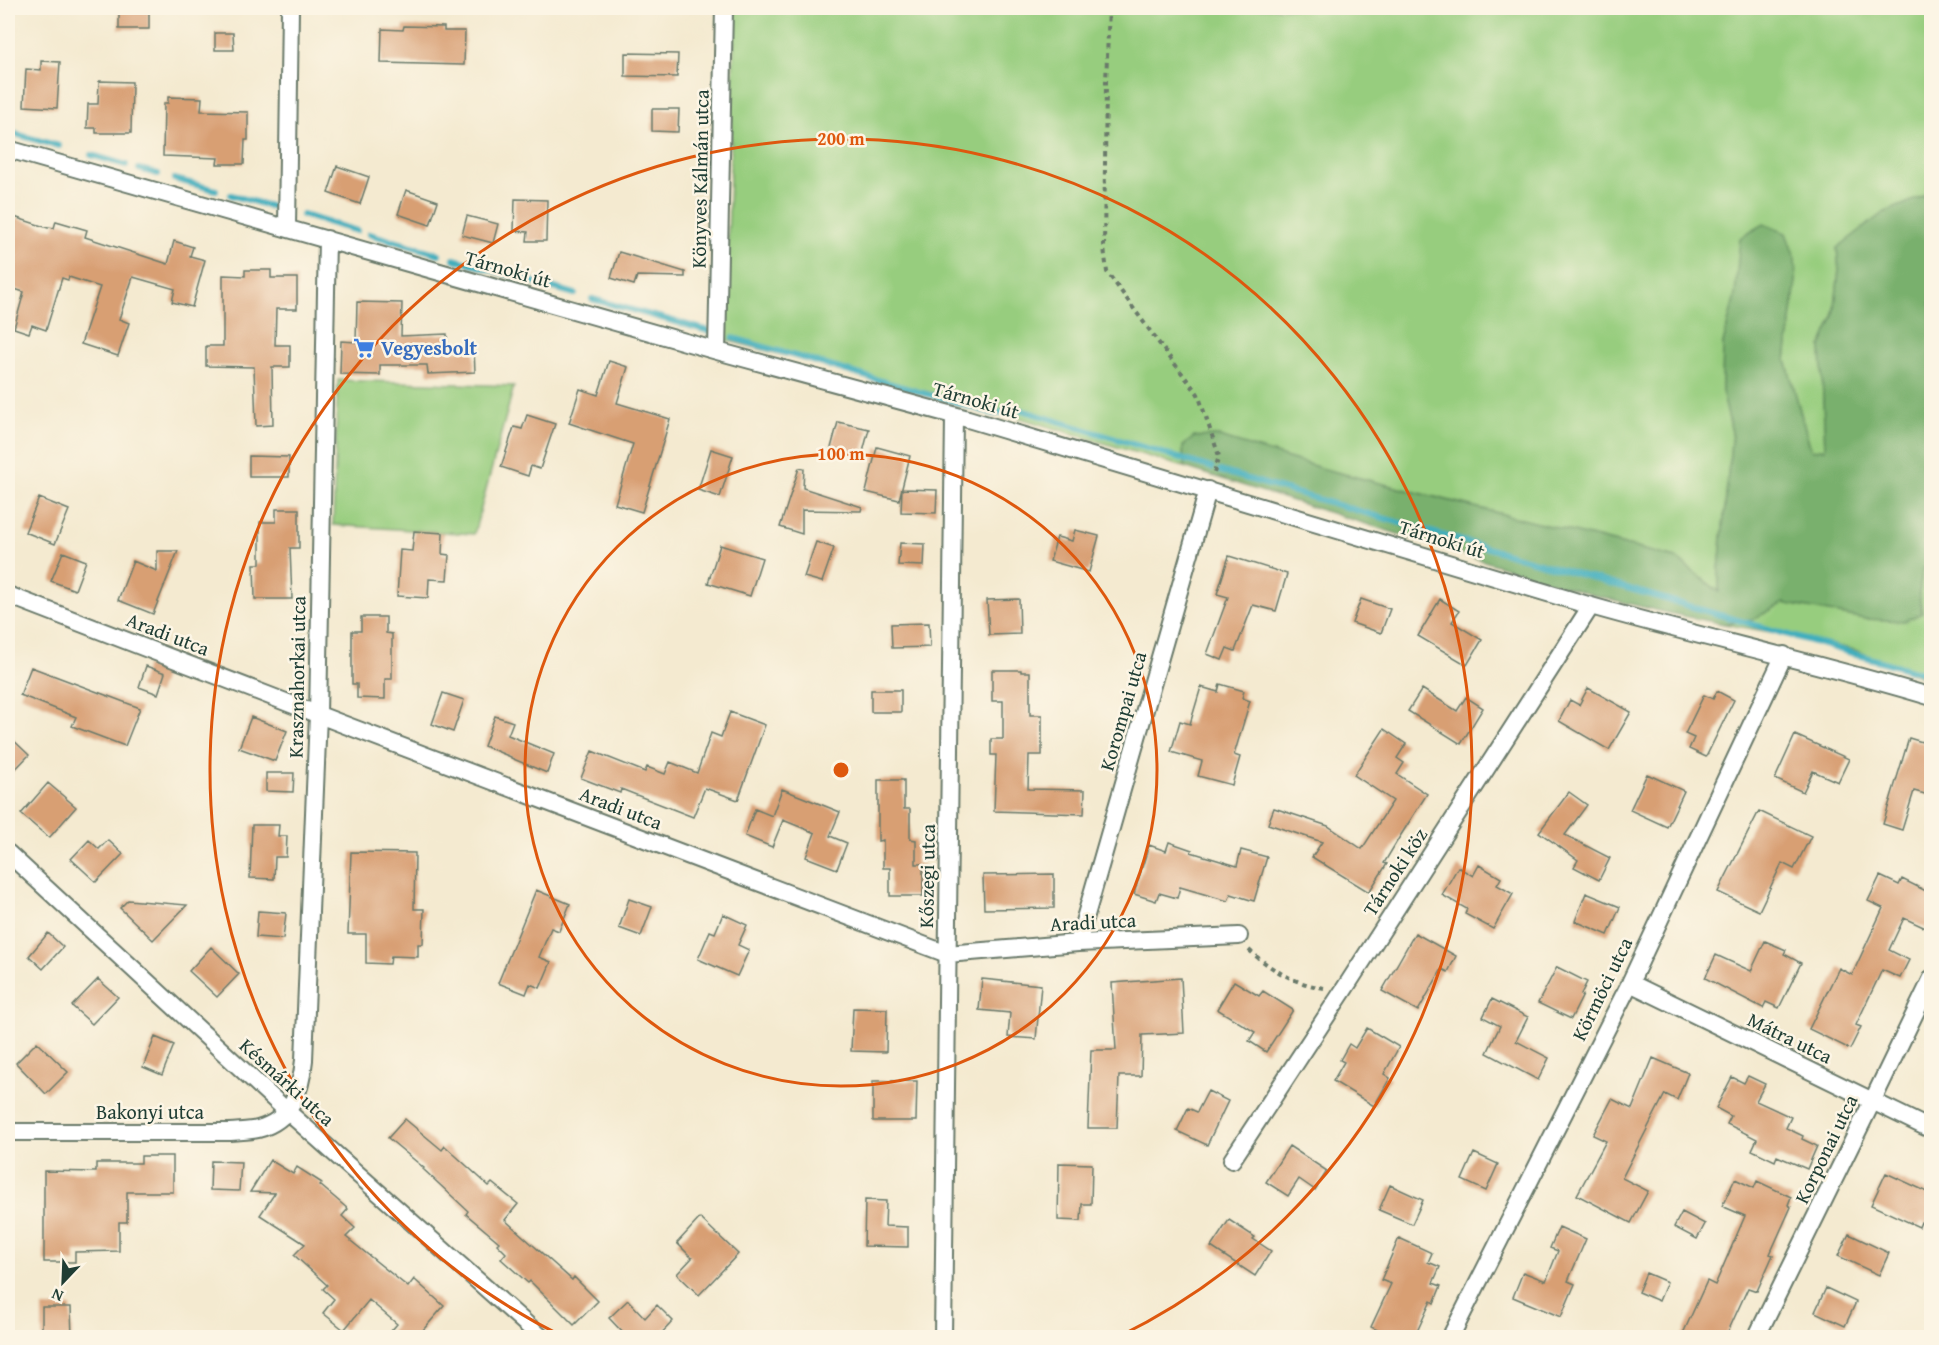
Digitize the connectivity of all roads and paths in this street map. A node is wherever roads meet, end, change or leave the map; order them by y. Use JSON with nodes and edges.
{"nodes":[{"id":1,"x":290,"y":8,"type":"edge"},
{"id":2,"x":724,"y":8,"type":"edge"},
{"id":3,"x":1109,"y":8,"type":"edge"},
{"id":4,"x":8,"y":149,"type":"edge"},
{"id":5,"x":287,"y":228,"type":"junction"},
{"id":6,"x":327,"y":239,"type":"junction"},
{"id":7,"x":717,"y":351,"type":"junction"},
{"id":8,"x":954,"y":416,"type":"junction"},
{"id":9,"x":1208,"y":490,"type":"junction"},
{"id":10,"x":8,"y":595,"type":"edge"},
{"id":11,"x":1591,"y":606,"type":"junction"},
{"id":12,"x":1784,"y":655,"type":"junction"},
{"id":13,"x":1932,"y":697,"type":"edge"},
{"id":14,"x":318,"y":715,"type":"junction"},
{"id":15,"x":8,"y":853,"type":"edge"},
{"id":16,"x":1239,"y":936,"type":"joint"},
{"id":17,"x":1078,"y":943,"type":"junction"},
{"id":18,"x":947,"y":954,"type":"junction"},
{"id":19,"x":1932,"y":978,"type":"edge"},
{"id":20,"x":1630,"y":983,"type":"junction"},
{"id":21,"x":1345,"y":988,"type":"junction"},
{"id":22,"x":1872,"y":1102,"type":"junction"},
{"id":23,"x":288,"y":1112,"type":"junction"},
{"id":24,"x":1932,"y":1130,"type":"edge"},
{"id":25,"x":8,"y":1132,"type":"edge"},
{"id":26,"x":1232,"y":1160,"type":"dead end"},
{"id":27,"x":542,"y":1338,"type":"edge"},
{"id":28,"x":943,"y":1338,"type":"edge"},
{"id":29,"x":1450,"y":1338,"type":"edge"},
{"id":30,"x":1756,"y":1338,"type":"edge"}],
"edges":[{"from":1,"to":5,"type":"street"},
{"from":2,"to":7,"type":"street","name":"Könyves Kálmán utca"},
{"from":3,"to":9,"type":"path"},
{"from":4,"to":5,"type":"street","name":"Tárnoki út"},
{"from":5,"to":6,"type":"street","name":"Tárnoki út"},
{"from":6,"to":7,"type":"street","name":"Tárnoki út"},
{"from":6,"to":14,"type":"street","name":"Krasznahorkai utca"},
{"from":7,"to":8,"type":"street","name":"Tárnoki út"},
{"from":8,"to":9,"type":"street","name":"Tárnoki út"},
{"from":8,"to":18,"type":"street","name":"Kőszegi utca"},
{"from":9,"to":11,"type":"street","name":"Tárnoki út"},
{"from":9,"to":17,"type":"street","name":"Korompai utca"},
{"from":10,"to":14,"type":"street","name":"Aradi utca"},
{"from":11,"to":12,"type":"street","name":"Tárnoki út"},
{"from":11,"to":21,"type":"street","name":"Tárnoki köz"},
{"from":12,"to":13,"type":"street","name":"Tárnoki út"},
{"from":12,"to":20,"type":"street","name":"Körmöci utca"},
{"from":14,"to":18,"type":"street","name":"Aradi utca"},
{"from":14,"to":23,"type":"street","name":"Krasznahorkai utca"},
{"from":15,"to":23,"type":"street","name":"Késmárki utca"},
{"from":16,"to":17,"type":"street","name":"Aradi utca"},
{"from":16,"to":21,"type":"path"},
{"from":17,"to":18,"type":"street","name":"Aradi utca"},
{"from":18,"to":28,"type":"street","name":"Kőszegi utca"},
{"from":19,"to":22,"type":"street","name":"Korponai utca"},
{"from":20,"to":22,"type":"street","name":"Mátra utca"},
{"from":20,"to":29,"type":"street","name":"Körmöci utca"},
{"from":21,"to":26,"type":"street","name":"Tárnoki köz"},
{"from":22,"to":24,"type":"street","name":"Mátra utca"},
{"from":22,"to":30,"type":"street","name":"Korponai utca"},
{"from":23,"to":25,"type":"street","name":"Bakonyi utca"},
{"from":23,"to":27,"type":"street","name":"Késmárki utca"}]}
